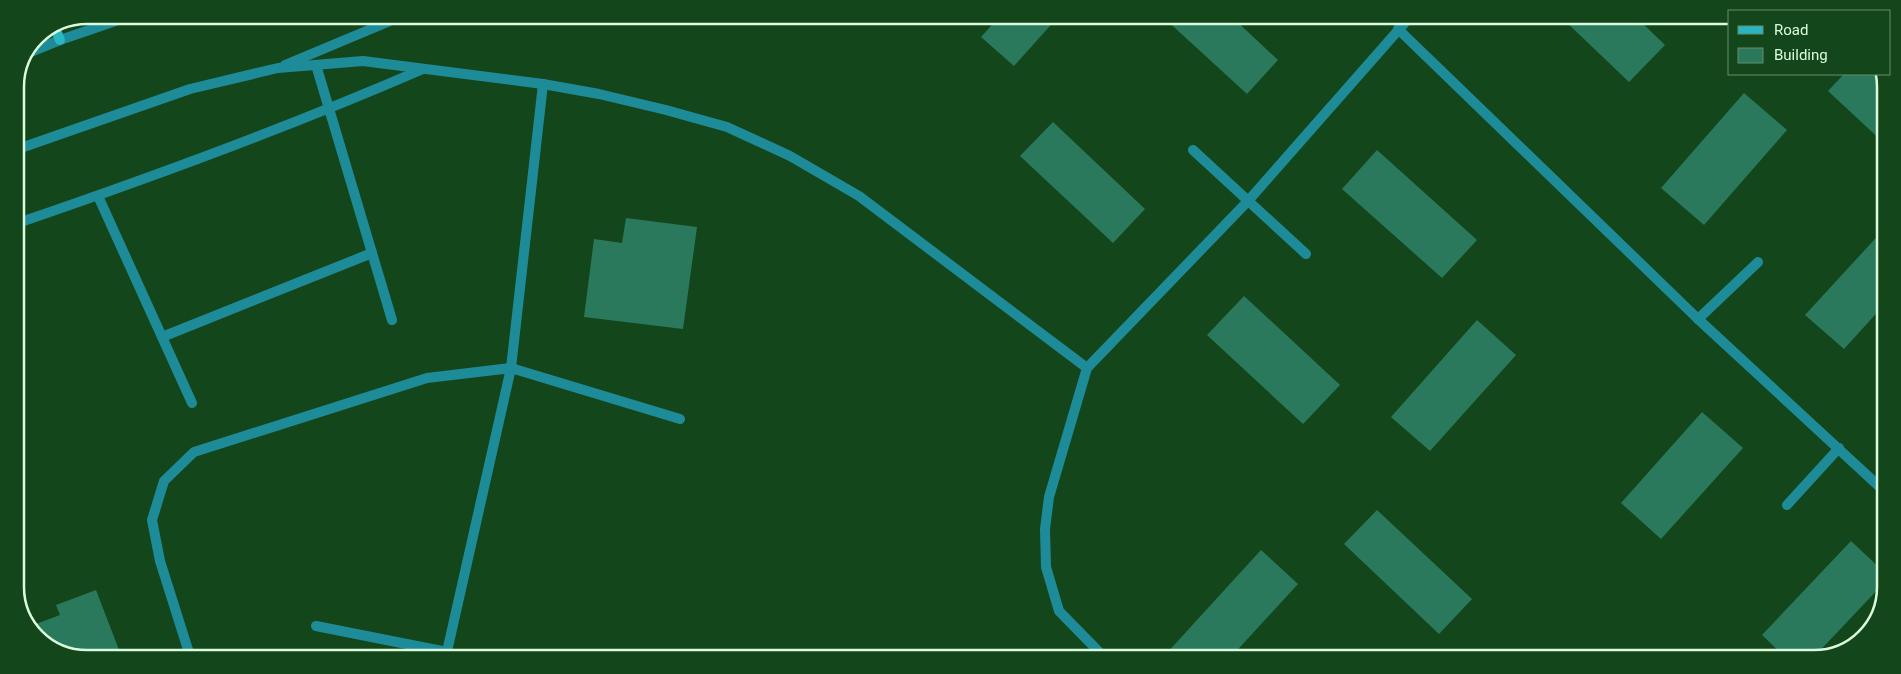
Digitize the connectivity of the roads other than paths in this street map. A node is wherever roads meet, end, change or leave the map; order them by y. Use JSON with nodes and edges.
{"nodes":[{"id":1,"x":107,"y":24,"type":"edge"},
{"id":2,"x":383,"y":24,"type":"edge"},
{"id":3,"x":1403,"y":24,"type":"edge"},
{"id":4,"x":1398,"y":29,"type":"junction"},
{"id":5,"x":57,"y":32,"type":"edge"},
{"id":6,"x":60,"y":40,"type":"junction"},
{"id":7,"x":36,"y":50,"type":"edge"},
{"id":8,"x":316,"y":65,"type":"junction"},
{"id":9,"x":278,"y":68,"type":"junction"},
{"id":10,"x":424,"y":69,"type":"junction"},
{"id":11,"x":543,"y":84,"type":"junction"},
{"id":12,"x":329,"y":110,"type":"junction"},
{"id":13,"x":24,"y":147,"type":"edge"},
{"id":14,"x":1193,"y":150,"type":"dead end"},
{"id":15,"x":98,"y":196,"type":"junction"},
{"id":16,"x":1248,"y":201,"type":"junction"},
{"id":17,"x":24,"y":221,"type":"edge"},
{"id":18,"x":372,"y":253,"type":"junction"},
{"id":19,"x":1306,"y":254,"type":"dead end"},
{"id":20,"x":1758,"y":262,"type":"dead end"},
{"id":21,"x":392,"y":320,"type":"dead end"},
{"id":22,"x":1698,"y":320,"type":"junction"},
{"id":23,"x":162,"y":337,"type":"junction"},
{"id":24,"x":511,"y":368,"type":"junction"},
{"id":25,"x":1086,"y":368,"type":"junction"},
{"id":26,"x":192,"y":403,"type":"dead end"},
{"id":27,"x":680,"y":419,"type":"dead end"},
{"id":28,"x":1839,"y":448,"type":"junction"},
{"id":29,"x":1877,"y":484,"type":"edge"},
{"id":30,"x":1787,"y":504,"type":"dead end"},
{"id":31,"x":316,"y":626,"type":"dead end"},
{"id":32,"x":188,"y":650,"type":"edge"},
{"id":33,"x":428,"y":650,"type":"edge"},
{"id":34,"x":448,"y":650,"type":"edge"},
{"id":35,"x":1096,"y":650,"type":"edge"}],
"edges":[{"from":1,"to":6,"type":"street"},
{"from":2,"to":9,"type":"street"},
{"from":3,"to":4,"type":"street"},
{"from":4,"to":16,"type":"street"},
{"from":4,"to":22,"type":"street"},
{"from":5,"to":6,"type":"street"},
{"from":6,"to":7,"type":"street"},
{"from":8,"to":9,"type":"street"},
{"from":8,"to":10,"type":"street"},
{"from":8,"to":12,"type":"street"},
{"from":9,"to":13,"type":"street"},
{"from":10,"to":11,"type":"street"},
{"from":10,"to":12,"type":"street"},
{"from":11,"to":24,"type":"street"},
{"from":11,"to":25,"type":"street"},
{"from":12,"to":15,"type":"street"},
{"from":12,"to":18,"type":"street"},
{"from":14,"to":16,"type":"street"},
{"from":15,"to":17,"type":"street"},
{"from":15,"to":23,"type":"street"},
{"from":16,"to":19,"type":"street"},
{"from":16,"to":25,"type":"street"},
{"from":18,"to":21,"type":"street"},
{"from":18,"to":23,"type":"street"},
{"from":20,"to":22,"type":"street"},
{"from":22,"to":28,"type":"street"},
{"from":23,"to":26,"type":"street"},
{"from":24,"to":27,"type":"street"},
{"from":24,"to":32,"type":"street"},
{"from":24,"to":34,"type":"street"},
{"from":25,"to":35,"type":"street"},
{"from":28,"to":29,"type":"street"},
{"from":28,"to":30,"type":"street"},
{"from":31,"to":33,"type":"street"}]}
